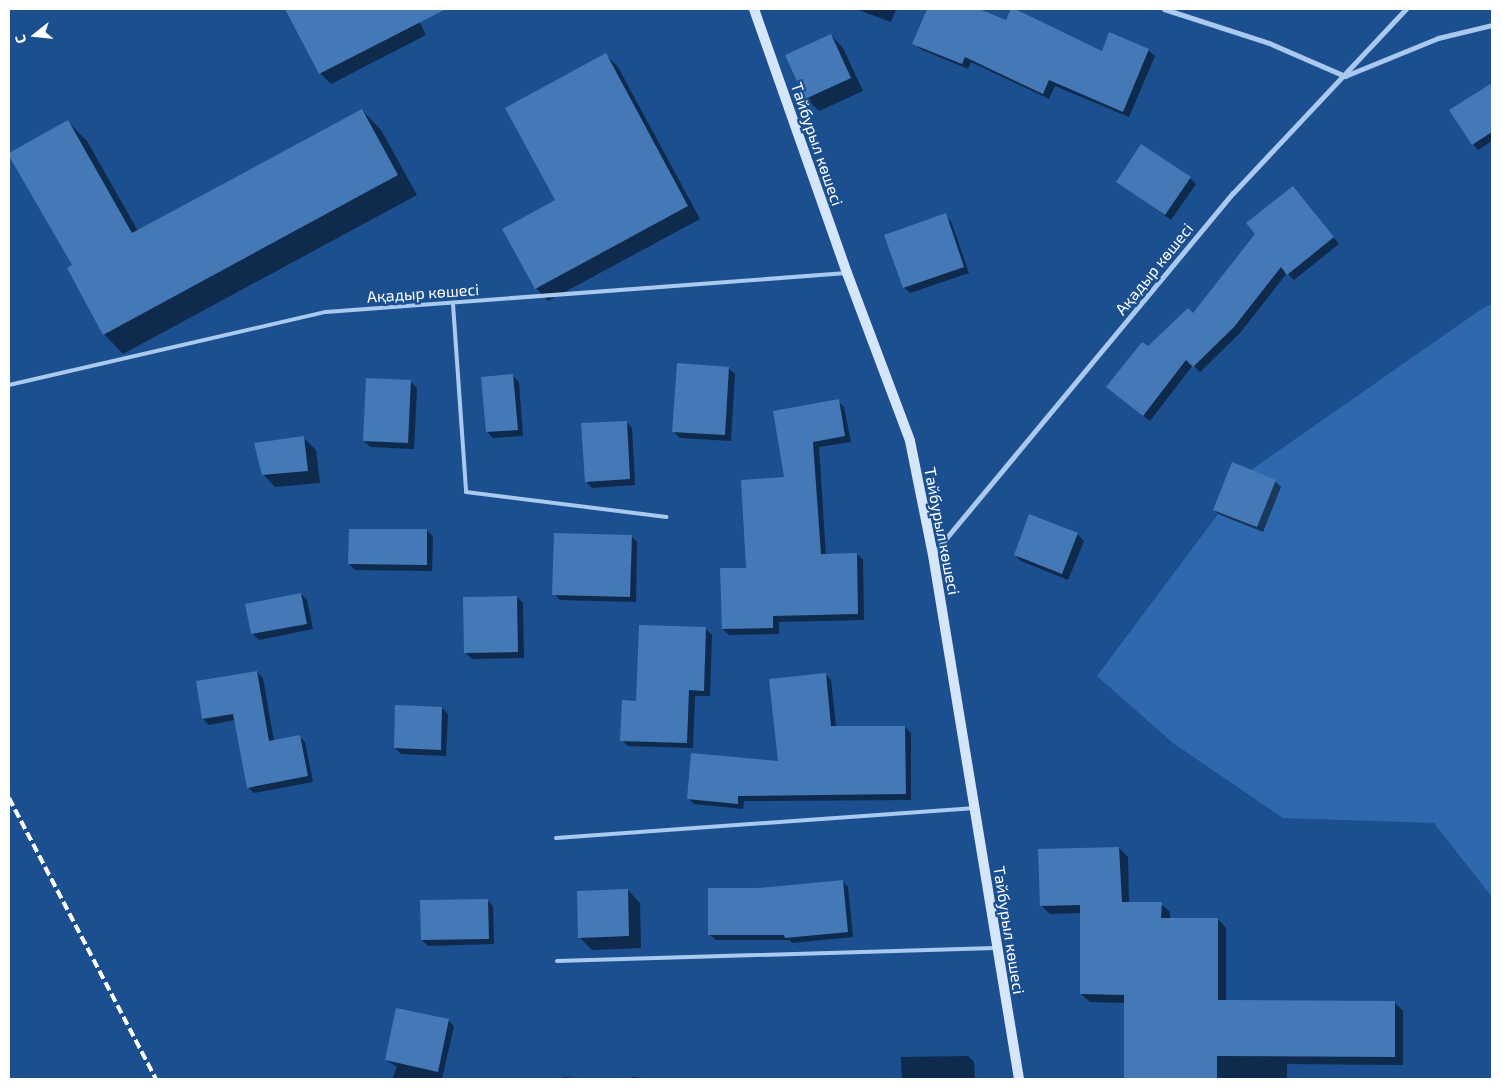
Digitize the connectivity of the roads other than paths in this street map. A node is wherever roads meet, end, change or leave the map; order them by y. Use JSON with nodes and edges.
{"nodes":[{"id":1,"x":754,"y":9,"type":"edge"},
{"id":2,"x":1164,"y":9,"type":"edge"},
{"id":3,"x":1406,"y":9,"type":"edge"},
{"id":4,"x":1492,"y":25,"type":"edge"},
{"id":5,"x":1345,"y":76,"type":"junction"},
{"id":6,"x":847,"y":273,"type":"junction"},
{"id":7,"x":453,"y":304,"type":"junction"},
{"id":8,"x":9,"y":385,"type":"edge"},
{"id":9,"x":666,"y":517,"type":"dead end"},
{"id":10,"x":933,"y":555,"type":"junction"},
{"id":11,"x":975,"y":808,"type":"junction"},
{"id":12,"x":556,"y":838,"type":"dead end"},
{"id":13,"x":995,"y":948,"type":"junction"},
{"id":14,"x":557,"y":961,"type":"dead end"},
{"id":15,"x":1019,"y":1079,"type":"edge"}],
"edges":[{"from":1,"to":6,"type":"main road","name":"Тайбурыл көшесі"},
{"from":2,"to":5,"type":"street"},
{"from":3,"to":5,"type":"street","name":"Ақадыр көшесі"},
{"from":4,"to":5,"type":"street"},
{"from":5,"to":10,"type":"street","name":"Ақадыр көшесі"},
{"from":6,"to":7,"type":"lane","name":"Ақадыр көшесі"},
{"from":6,"to":10,"type":"main road","name":"Тайбурыл көшесі"},
{"from":7,"to":8,"type":"lane","name":"Ақадыр көшесі"},
{"from":7,"to":9,"type":"lane"},
{"from":10,"to":11,"type":"main road","name":"Тайбурыл көшесі"},
{"from":11,"to":12,"type":"lane"},
{"from":11,"to":13,"type":"main road","name":"Тайбурыл көшесі"},
{"from":13,"to":14,"type":"lane"},
{"from":13,"to":15,"type":"main road","name":"Тайбурыл көшесі"}]}
